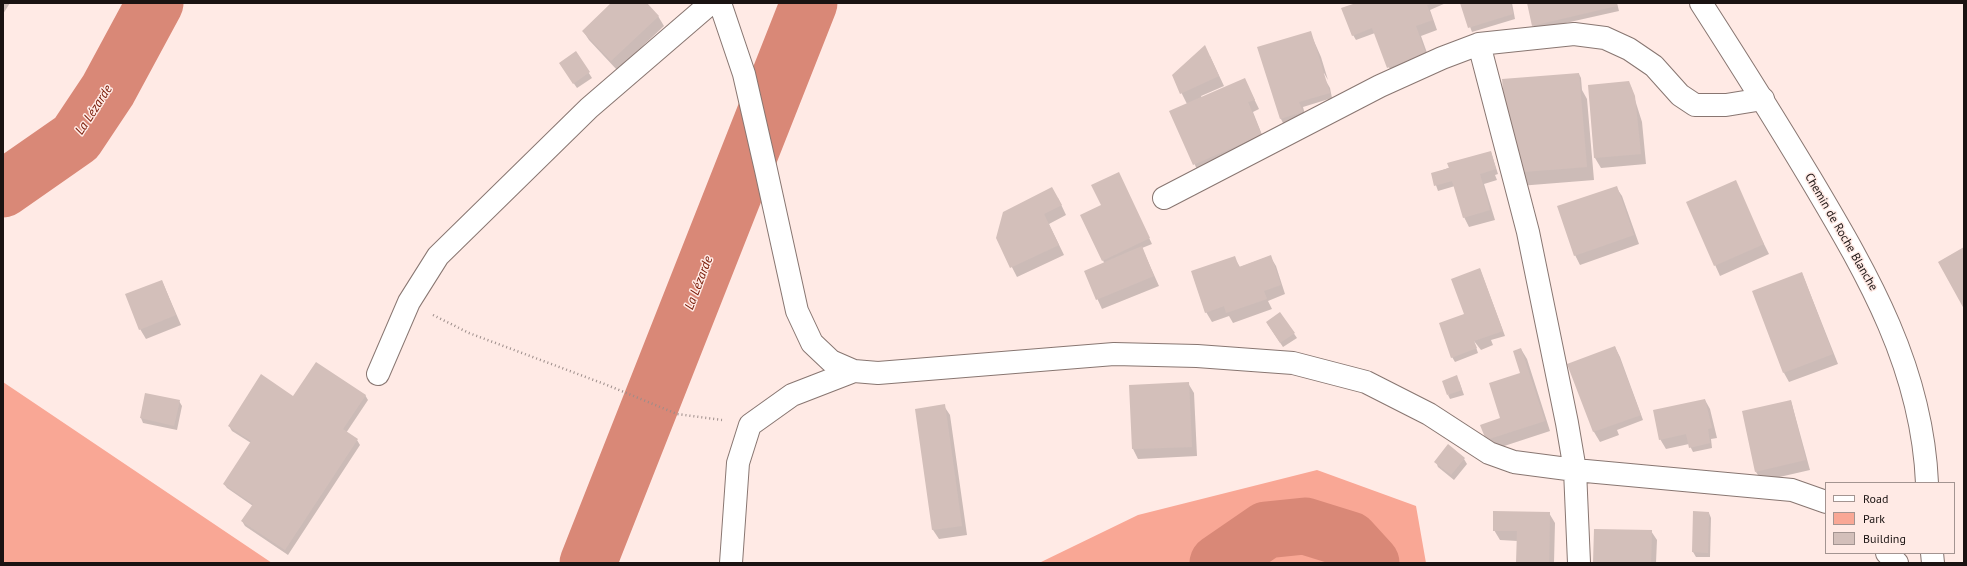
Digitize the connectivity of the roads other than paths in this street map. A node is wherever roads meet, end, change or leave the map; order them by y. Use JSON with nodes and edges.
{"nodes":[{"id":1,"x":711,"y":3,"type":"edge"},
{"id":2,"x":720,"y":3,"type":"edge"},
{"id":3,"x":1701,"y":3,"type":"edge"},
{"id":4,"x":1479,"y":44,"type":"junction"},
{"id":5,"x":1763,"y":99,"type":"junction"},
{"id":6,"x":1164,"y":198,"type":"dead end"},
{"id":7,"x":854,"y":371,"type":"junction"},
{"id":8,"x":378,"y":374,"type":"dead end"},
{"id":9,"x":1575,"y":470,"type":"junction"},
{"id":10,"x":1927,"y":482,"type":"edge"},
{"id":11,"x":1825,"y":502,"type":"edge"},
{"id":12,"x":1888,"y":554,"type":"edge"},
{"id":13,"x":731,"y":563,"type":"edge"},
{"id":14,"x":1579,"y":563,"type":"edge"},
{"id":15,"x":1897,"y":563,"type":"edge"}],
"edges":[{"from":1,"to":8,"type":"street"},
{"from":2,"to":7,"type":"street"},
{"from":3,"to":5,"type":"street","name":"Chemin de Roche Blanche"},
{"from":4,"to":5,"type":"street"},
{"from":4,"to":6,"type":"street"},
{"from":4,"to":9,"type":"street"},
{"from":5,"to":10,"type":"street","name":"Chemin de Roche Blanche"},
{"from":7,"to":9,"type":"street"},
{"from":7,"to":13,"type":"street"},
{"from":9,"to":11,"type":"street"},
{"from":9,"to":14,"type":"street"},
{"from":12,"to":15,"type":"street"}]}
